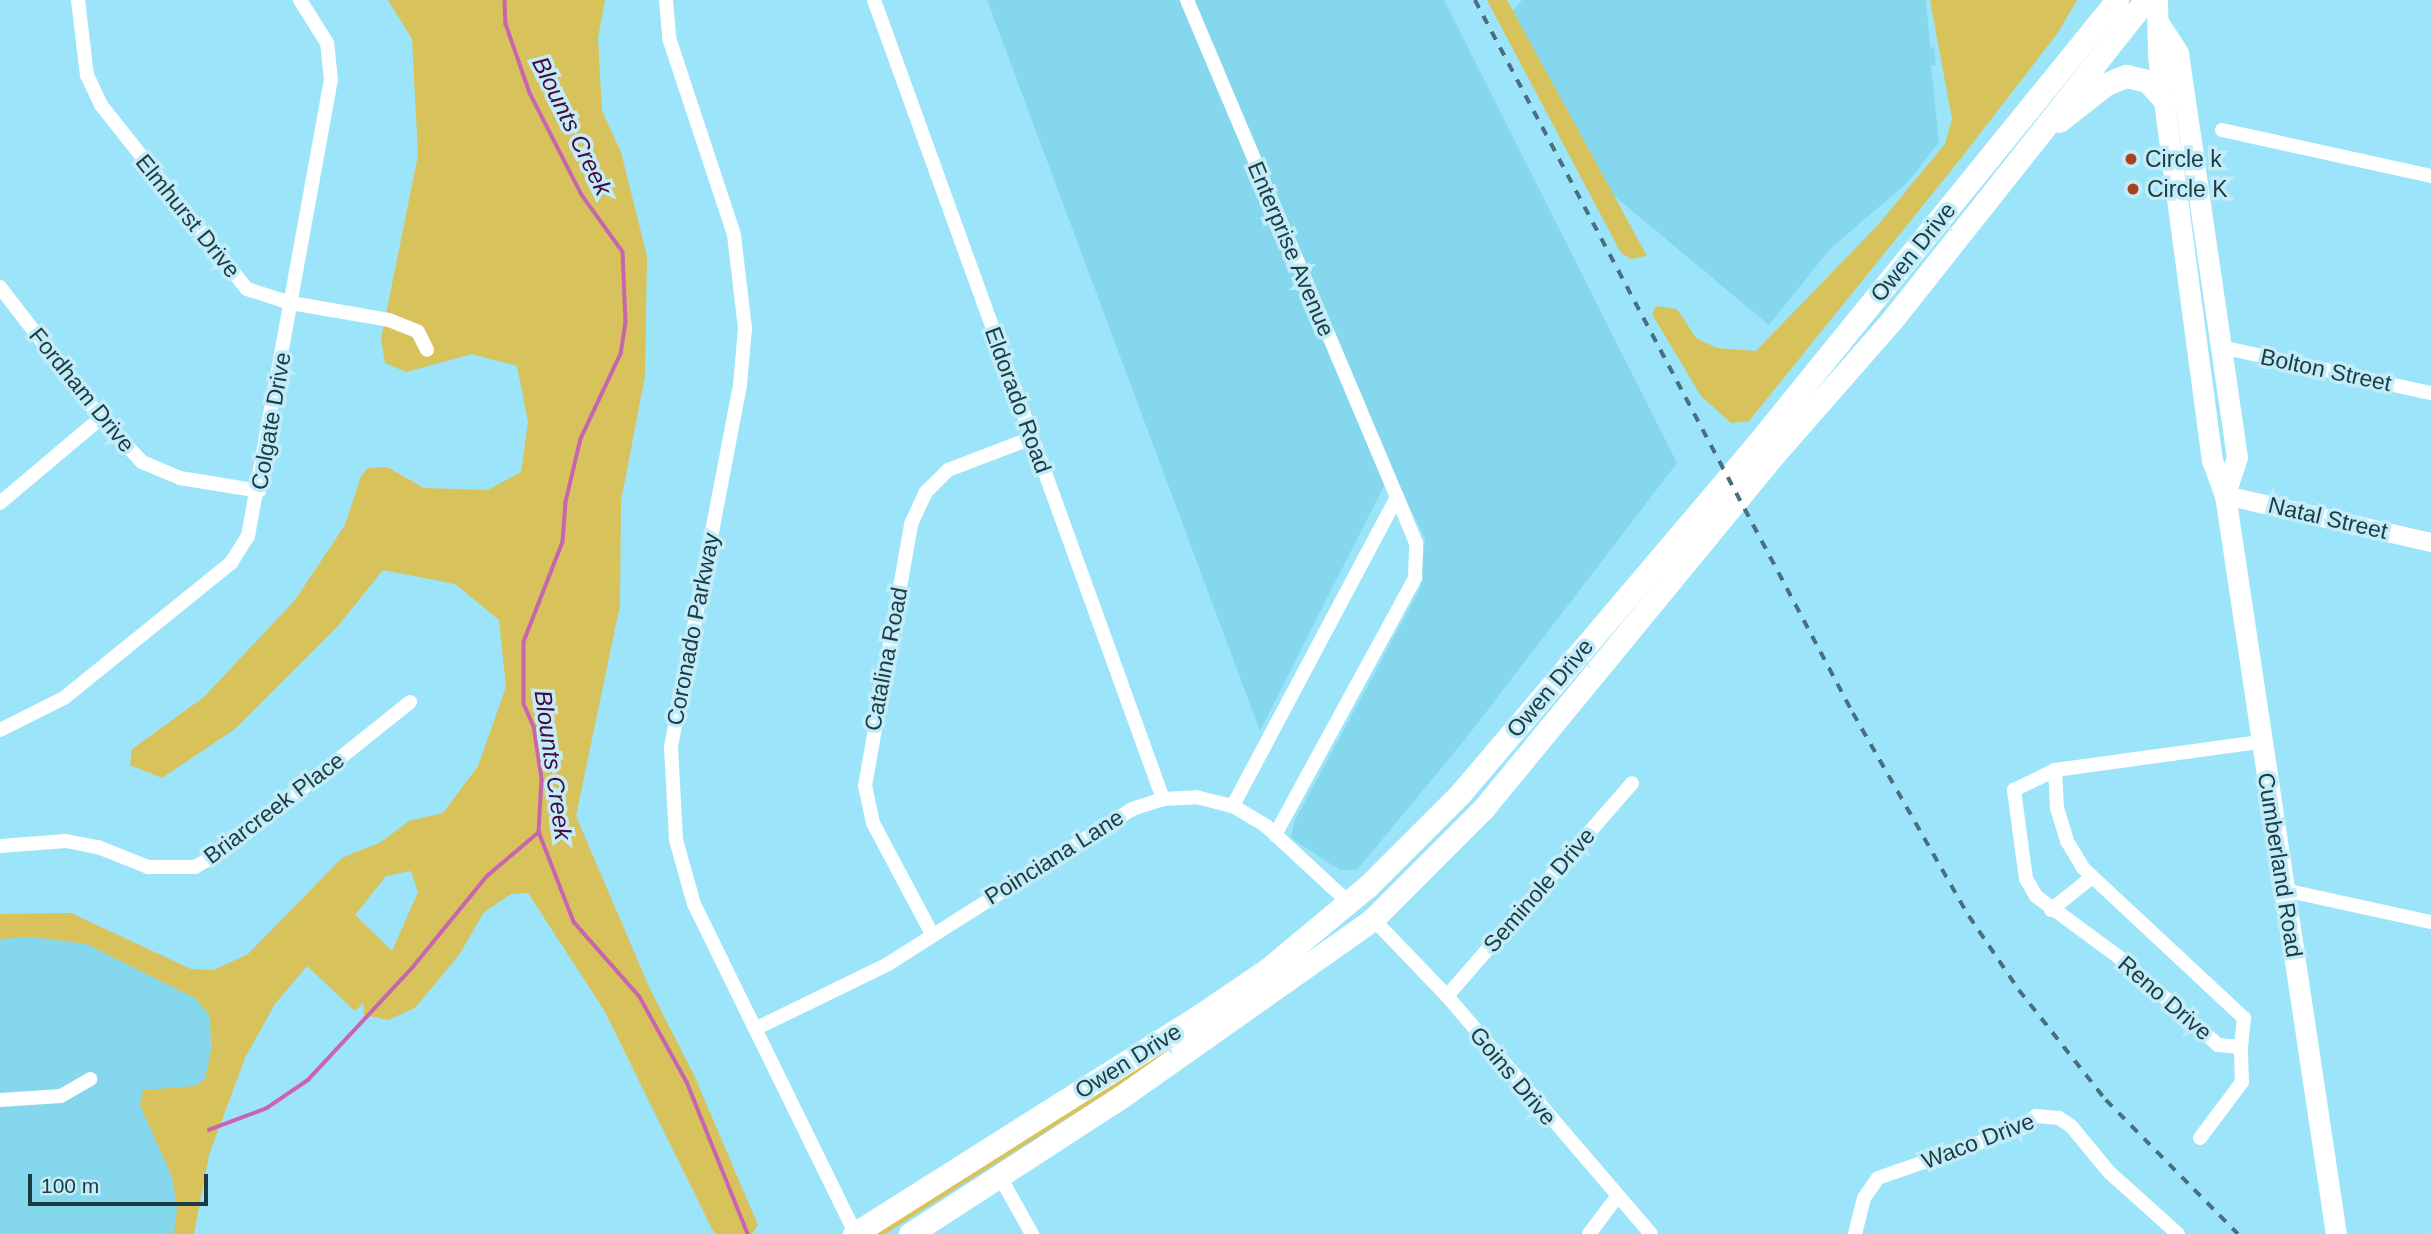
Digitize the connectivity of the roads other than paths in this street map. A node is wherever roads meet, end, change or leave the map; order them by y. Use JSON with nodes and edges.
{"nodes":[{"id":1,"x":78,"y":0,"type":"edge"},
{"id":2,"x":300,"y":0,"type":"edge"},
{"id":3,"x":666,"y":0,"type":"edge"},
{"id":4,"x":874,"y":0,"type":"edge"},
{"id":5,"x":1187,"y":0,"type":"edge"},
{"id":6,"x":2117,"y":0,"type":"edge"},
{"id":7,"x":2146,"y":0,"type":"edge"},
{"id":8,"x":2157,"y":0,"type":"edge"},
{"id":9,"x":2160,"y":25,"type":"junction"},
{"id":10,"x":2164,"y":99,"type":"junction"},
{"id":11,"x":2222,"y":130,"type":"dead end"},
{"id":12,"x":2032,"y":142,"type":"junction"},
{"id":13,"x":2431,"y":176,"type":"edge"},
{"id":14,"x":0,"y":287,"type":"edge"},
{"id":15,"x":291,"y":303,"type":"junction"},
{"id":16,"x":2221,"y":347,"type":"junction"},
{"id":17,"x":427,"y":350,"type":"dead end"},
{"id":18,"x":2431,"y":393,"type":"edge"},
{"id":19,"x":101,"y":418,"type":"junction"},
{"id":20,"x":1032,"y":438,"type":"junction"},
{"id":21,"x":1761,"y":454,"type":"junction"},
{"id":22,"x":258,"y":491,"type":"junction"},
{"id":23,"x":2225,"y":495,"type":"junction"},
{"id":24,"x":1397,"y":497,"type":"junction"},
{"id":25,"x":0,"y":503,"type":"edge"},
{"id":26,"x":2431,"y":542,"type":"edge"},
{"id":27,"x":410,"y":702,"type":"dead end"},
{"id":28,"x":0,"y":730,"type":"edge"},
{"id":29,"x":2260,"y":742,"type":"junction"},
{"id":30,"x":2055,"y":770,"type":"junction"},
{"id":31,"x":1632,"y":783,"type":"dead end"},
{"id":32,"x":1457,"y":796,"type":"junction"},
{"id":33,"x":1163,"y":799,"type":"junction"},
{"id":34,"x":1233,"y":806,"type":"junction"},
{"id":35,"x":1275,"y":835,"type":"junction"},
{"id":36,"x":0,"y":846,"type":"edge"},
{"id":37,"x":2092,"y":877,"type":"junction"},
{"id":38,"x":2284,"y":890,"type":"junction"},
{"id":39,"x":1348,"y":902,"type":"junction"},
{"id":40,"x":2051,"y":910,"type":"junction"},
{"id":41,"x":1373,"y":919,"type":"junction"},
{"id":42,"x":2431,"y":922,"type":"edge"},
{"id":43,"x":932,"y":934,"type":"junction"},
{"id":44,"x":1447,"y":996,"type":"junction"},
{"id":45,"x":1254,"y":1003,"type":"junction"},
{"id":46,"x":755,"y":1029,"type":"junction"},
{"id":47,"x":2241,"y":1047,"type":"junction"},
{"id":48,"x":90,"y":1079,"type":"dead end"},
{"id":49,"x":0,"y":1100,"type":"edge"},
{"id":50,"x":2200,"y":1138,"type":"dead end"},
{"id":51,"x":999,"y":1175,"type":"junction"},
{"id":52,"x":1617,"y":1197,"type":"junction"},
{"id":53,"x":855,"y":1233,"type":"edge"},
{"id":54,"x":910,"y":1234,"type":"edge"},
{"id":55,"x":1032,"y":1234,"type":"edge"},
{"id":56,"x":1589,"y":1234,"type":"edge"},
{"id":57,"x":1651,"y":1234,"type":"edge"},
{"id":58,"x":1855,"y":1234,"type":"edge"},
{"id":59,"x":2178,"y":1234,"type":"edge"},
{"id":60,"x":2336,"y":1234,"type":"edge"}],
"edges":[{"from":1,"to":15,"type":"street","name":"Elmhurst Drive"},
{"from":2,"to":15,"type":"street","name":"Colgate Drive"},
{"from":3,"to":46,"type":"street","name":"Coronado Parkway"},
{"from":4,"to":20,"type":"street","name":"Eldorado Road"},
{"from":5,"to":24,"type":"street","name":"Enterprise Avenue"},
{"from":6,"to":21,"type":"highway","name":"Owen Drive"},
{"from":7,"to":12,"type":"highway","name":"Owen Drive"},
{"from":8,"to":9,"type":"main road","name":"Cumberland Road"},
{"from":9,"to":10,"type":"main road","name":"Cumberland Road"},
{"from":9,"to":16,"type":"main road","name":"Cumberland Road"},
{"from":10,"to":12,"type":"highway"},
{"from":10,"to":23,"type":"main road","name":"Cumberland Road"},
{"from":11,"to":13,"type":"street"},
{"from":12,"to":21,"type":"highway","name":"Owen Drive"},
{"from":14,"to":19,"type":"street","name":"Fordham Drive"},
{"from":15,"to":17,"type":"street","name":"Elmhurst Drive"},
{"from":15,"to":22,"type":"street","name":"Colgate Drive"},
{"from":16,"to":18,"type":"street","name":"Bolton Street"},
{"from":16,"to":23,"type":"main road","name":"Cumberland Road"},
{"from":19,"to":22,"type":"street","name":"Fordham Drive"},
{"from":19,"to":25,"type":"street"},
{"from":20,"to":33,"type":"street","name":"Eldorado Road"},
{"from":20,"to":43,"type":"street","name":"Catalina Road"},
{"from":21,"to":32,"type":"highway","name":"Owen Drive"},
{"from":21,"to":41,"type":"highway","name":"Owen Drive"},
{"from":22,"to":28,"type":"street","name":"Colgate Drive"},
{"from":23,"to":26,"type":"main road","name":"Natal Street"},
{"from":23,"to":29,"type":"main road","name":"Cumberland Road"},
{"from":24,"to":34,"type":"street"},
{"from":24,"to":35,"type":"street","name":"Enterprise Avenue"},
{"from":27,"to":36,"type":"street","name":"Briarcreek Place"},
{"from":29,"to":30,"type":"street","name":"Reno Drive"},
{"from":29,"to":38,"type":"main road","name":"Cumberland Road"},
{"from":30,"to":37,"type":"street","name":"Reno Drive"},
{"from":30,"to":40,"type":"street","name":"Reno Drive"},
{"from":31,"to":44,"type":"street","name":"Seminole Drive"},
{"from":32,"to":39,"type":"highway","name":"Owen Drive"},
{"from":32,"to":41,"type":"highway"},
{"from":33,"to":34,"type":"street","name":"Poinciana Lane"},
{"from":33,"to":43,"type":"street","name":"Poinciana Lane"},
{"from":34,"to":35,"type":"street","name":"Poinciana Lane"},
{"from":35,"to":39,"type":"street","name":"Poinciana Lane"},
{"from":37,"to":40,"type":"street"},
{"from":37,"to":47,"type":"street","name":"Reno Drive"},
{"from":38,"to":42,"type":"street"},
{"from":38,"to":60,"type":"main road","name":"Cumberland Road"},
{"from":39,"to":45,"type":"highway"},
{"from":39,"to":53,"type":"highway","name":"Owen Drive"},
{"from":40,"to":47,"type":"street","name":"Reno Drive"},
{"from":41,"to":44,"type":"street","name":"Goins Drive"},
{"from":41,"to":45,"type":"highway","name":"Owen Drive"},
{"from":43,"to":46,"type":"street","name":"Poinciana Lane"},
{"from":44,"to":52,"type":"street","name":"Goins Drive"},
{"from":45,"to":51,"type":"highway","name":"Owen Drive"},
{"from":46,"to":53,"type":"street","name":"Coronado Parkway"},
{"from":47,"to":50,"type":"street"},
{"from":48,"to":49,"type":"street"},
{"from":51,"to":54,"type":"highway","name":"Owen Drive"},
{"from":51,"to":55,"type":"street"},
{"from":52,"to":56,"type":"street"},
{"from":52,"to":57,"type":"street","name":"Goins Drive"},
{"from":58,"to":59,"type":"street","name":"Waco Drive"}]}
